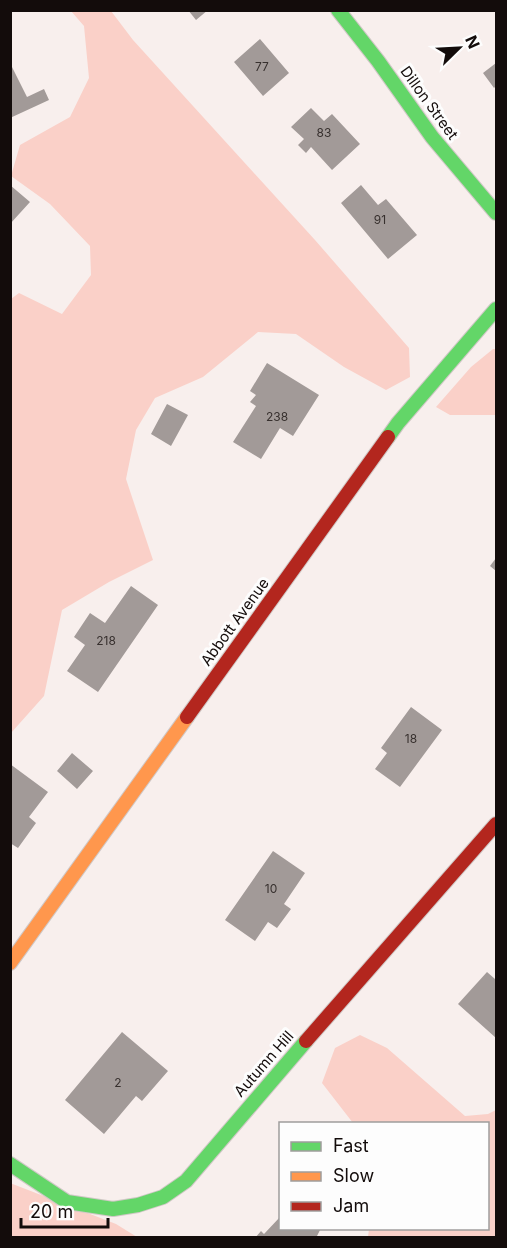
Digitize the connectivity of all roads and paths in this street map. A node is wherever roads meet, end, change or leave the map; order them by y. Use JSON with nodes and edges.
{"nodes":[{"id":1,"x":338,"y":10,"type":"edge"},
{"id":2,"x":496,"y":213,"type":"edge"},
{"id":3,"x":496,"y":309,"type":"edge"},
{"id":4,"x":496,"y":824,"type":"edge"},
{"id":5,"x":10,"y":963,"type":"edge"},
{"id":6,"x":10,"y":1164,"type":"edge"}],
"edges":[{"from":1,"to":2,"type":"street","name":"Dillon Street"},
{"from":3,"to":5,"type":"street","name":"Abbott Avenue"},
{"from":4,"to":6,"type":"street","name":"Autumn Hill"}]}
